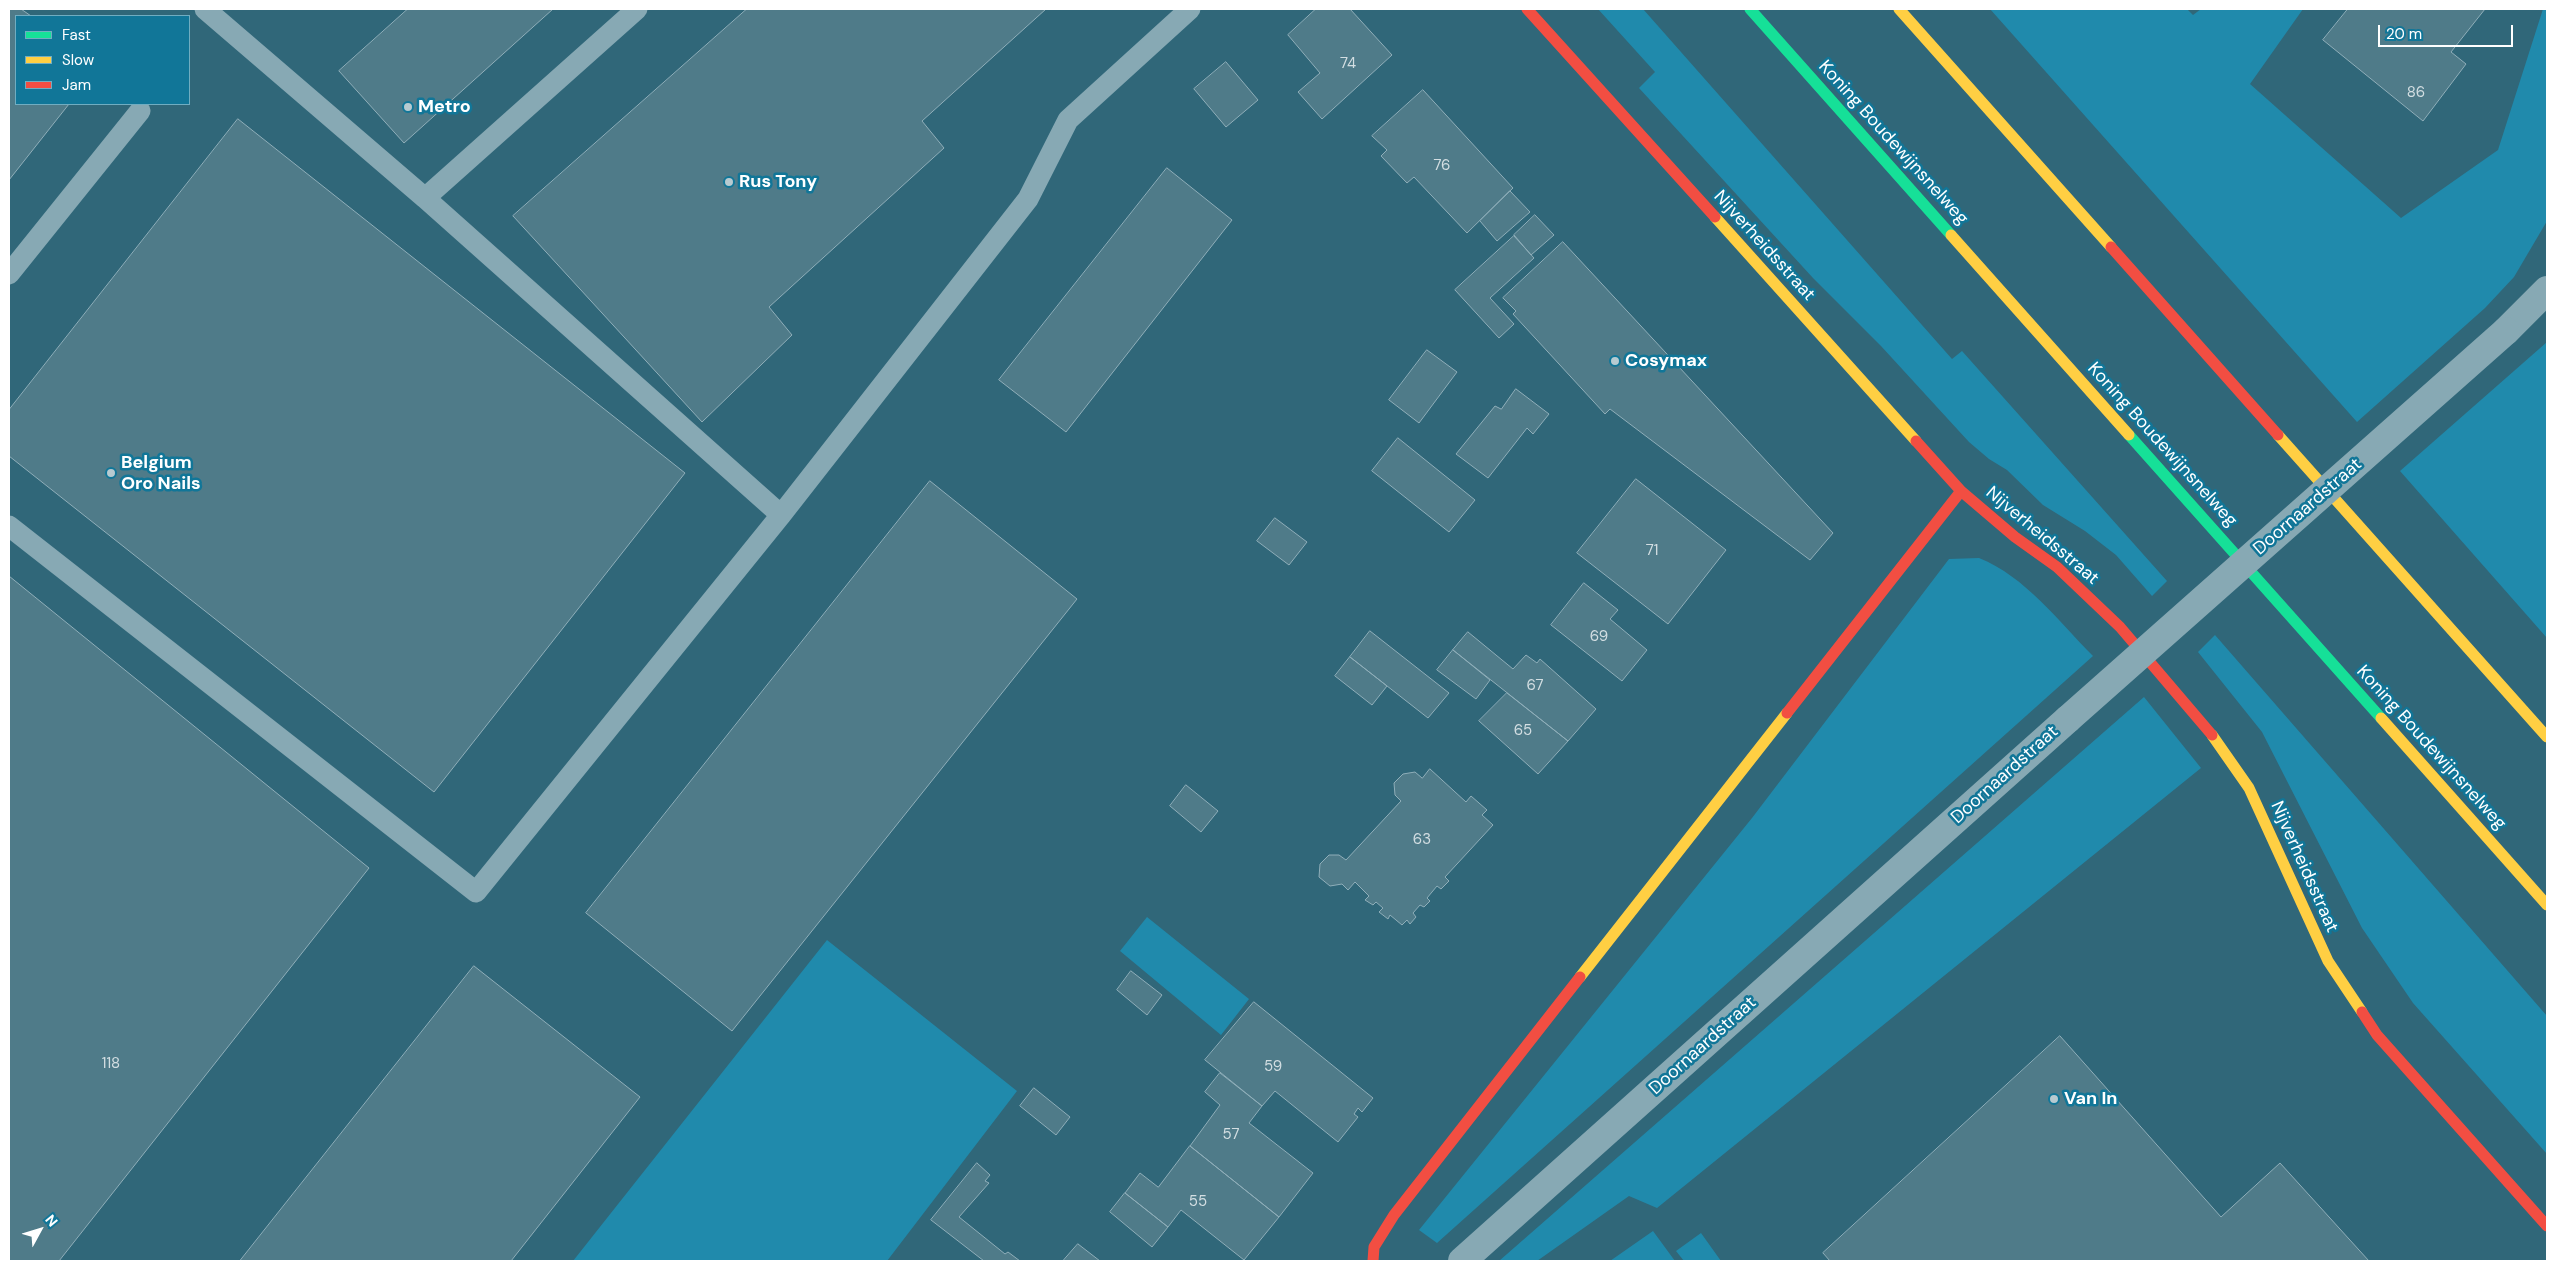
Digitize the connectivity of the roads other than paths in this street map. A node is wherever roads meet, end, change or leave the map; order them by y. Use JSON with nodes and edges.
{"nodes":[{"id":1,"x":206,"y":9,"type":"edge"},
{"id":2,"x":637,"y":9,"type":"edge"},
{"id":3,"x":1190,"y":9,"type":"edge"},
{"id":4,"x":1527,"y":9,"type":"edge"},
{"id":5,"x":1750,"y":9,"type":"edge"},
{"id":6,"x":1899,"y":9,"type":"edge"},
{"id":7,"x":140,"y":111,"type":"dead end"},
{"id":8,"x":425,"y":198,"type":"junction"},
{"id":9,"x":9,"y":274,"type":"edge"},
{"id":10,"x":2547,"y":290,"type":"edge"},
{"id":11,"x":1961,"y":491,"type":"junction"},
{"id":12,"x":781,"y":515,"type":"junction"},
{"id":13,"x":9,"y":526,"type":"edge"},
{"id":14,"x":2547,"y":737,"type":"edge"},
{"id":15,"x":2547,"y":905,"type":"edge"},
{"id":16,"x":2547,"y":1226,"type":"edge"},
{"id":17,"x":1373,"y":1261,"type":"edge"},
{"id":18,"x":1462,"y":1261,"type":"edge"}],
"edges":[{"from":1,"to":8,"type":"lane"},
{"from":2,"to":8,"type":"lane"},
{"from":3,"to":12,"type":"lane"},
{"from":4,"to":11,"type":"main road","name":"Nijverheidsstraat"},
{"from":5,"to":15,"type":"main road","name":"Koning Boudewijnsnelweg"},
{"from":6,"to":14,"type":"main road"},
{"from":7,"to":9,"type":"lane"},
{"from":8,"to":12,"type":"lane"},
{"from":10,"to":18,"type":"street","name":"Doornaardstraat","bridge":true},
{"from":11,"to":16,"type":"main road","name":"Nijverheidsstraat"},
{"from":11,"to":17,"type":"main road"},
{"from":12,"to":13,"type":"lane"}]}
